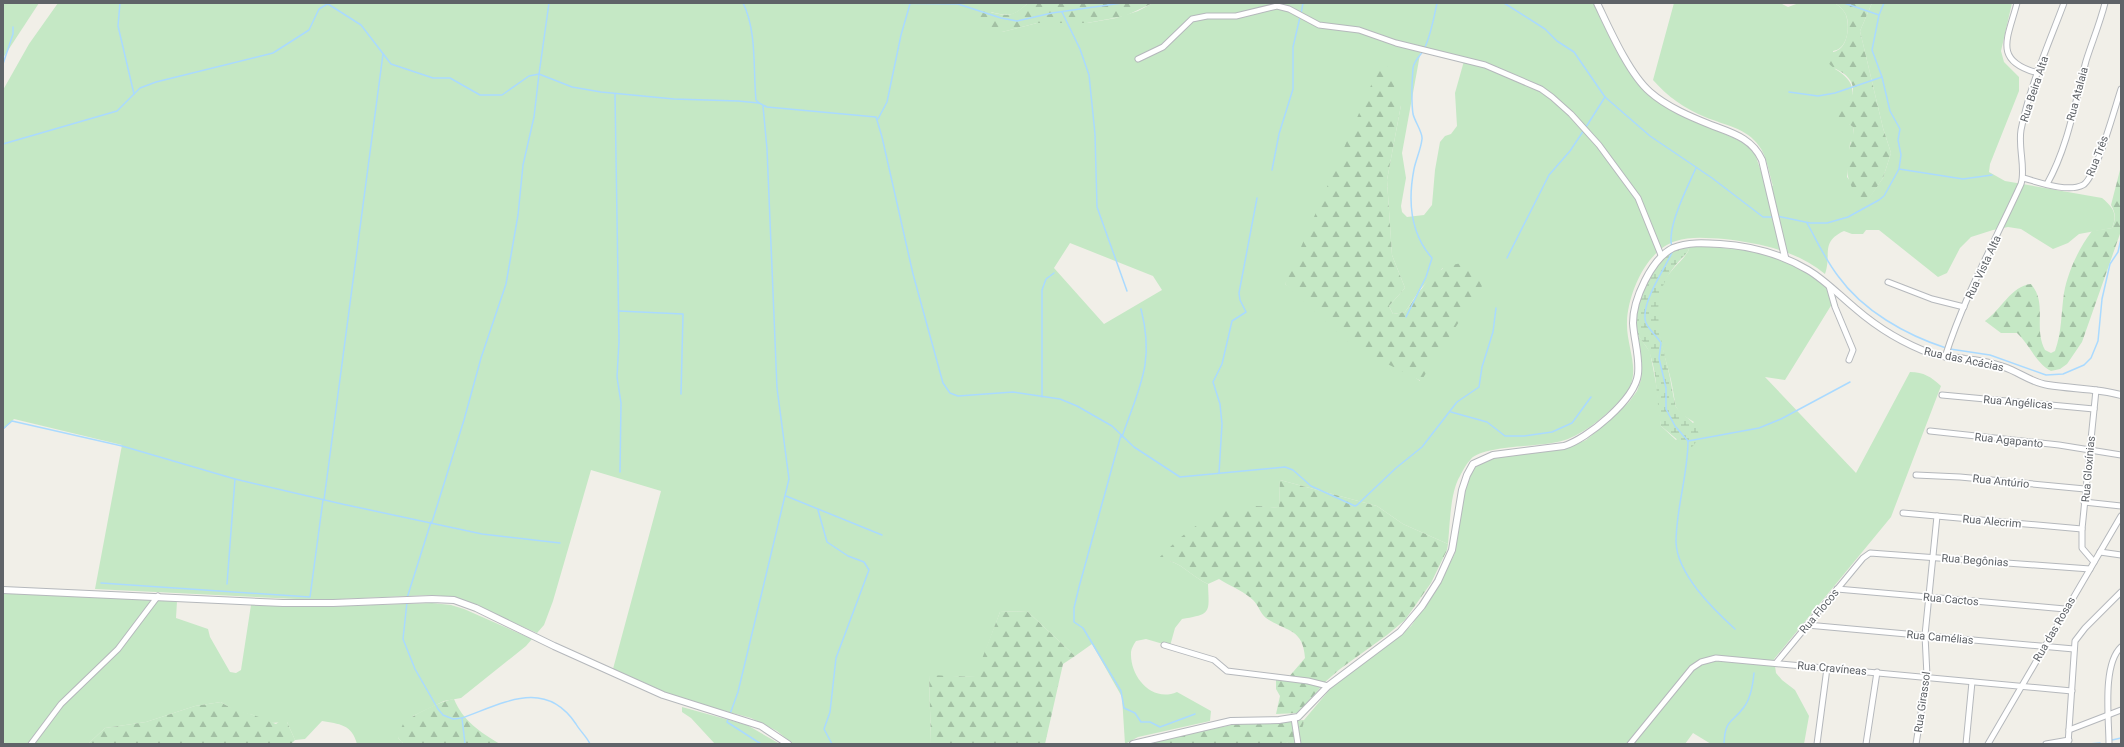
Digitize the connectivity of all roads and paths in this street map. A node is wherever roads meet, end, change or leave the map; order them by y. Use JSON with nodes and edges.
{"nodes":[{"id":1,"x":1597,"y":3,"type":"edge"},
{"id":2,"x":2017,"y":3,"type":"edge"},
{"id":3,"x":2064,"y":3,"type":"edge"},
{"id":4,"x":2105,"y":3,"type":"edge"},
{"id":5,"x":1138,"y":59,"type":"dead end"},
{"id":6,"x":2038,"y":73,"type":"junction"},
{"id":7,"x":2121,"y":89,"type":"edge"},
{"id":8,"x":2023,"y":178,"type":"junction"},
{"id":9,"x":2047,"y":184,"type":"junction"},
{"id":10,"x":1661,"y":256,"type":"junction"},
{"id":11,"x":1784,"y":257,"type":"junction"},
{"id":12,"x":1888,"y":282,"type":"dead end"},
{"id":13,"x":1829,"y":286,"type":"junction"},
{"id":14,"x":1964,"y":307,"type":"junction"},
{"id":15,"x":1945,"y":357,"type":"junction"},
{"id":16,"x":1849,"y":360,"type":"dead end"},
{"id":17,"x":2096,"y":390,"type":"junction"},
{"id":18,"x":1942,"y":395,"type":"dead end"},
{"id":19,"x":2121,"y":395,"type":"edge"},
{"id":20,"x":2094,"y":409,"type":"junction"},
{"id":21,"x":1930,"y":431,"type":"dead end"},
{"id":22,"x":2089,"y":450,"type":"junction"},
{"id":23,"x":2121,"y":455,"type":"edge"},
{"id":24,"x":1916,"y":475,"type":"dead end"},
{"id":25,"x":2086,"y":489,"type":"junction"},
{"id":26,"x":2084,"y":502,"type":"junction"},
{"id":27,"x":2121,"y":506,"type":"edge"},
{"id":28,"x":1903,"y":513,"type":"dead end"},
{"id":29,"x":1937,"y":516,"type":"junction"},
{"id":30,"x":2121,"y":516,"type":"edge"},
{"id":31,"x":2082,"y":529,"type":"junction"},
{"id":32,"x":2100,"y":552,"type":"junction"},
{"id":33,"x":2121,"y":555,"type":"edge"},
{"id":34,"x":1934,"y":557,"type":"junction"},
{"id":35,"x":1863,"y":558,"type":"joint"},
{"id":36,"x":2094,"y":562,"type":"junction"},
{"id":37,"x":2090,"y":569,"type":"junction"},
{"id":38,"x":1837,"y":589,"type":"junction"},
{"id":39,"x":3,"y":590,"type":"edge"},
{"id":40,"x":2121,"y":592,"type":"edge"},
{"id":41,"x":158,"y":596,"type":"junction"},
{"id":42,"x":1930,"y":598,"type":"junction"},
{"id":43,"x":2066,"y":609,"type":"junction"},
{"id":44,"x":1807,"y":625,"type":"junction"},
{"id":45,"x":1925,"y":635,"type":"junction"},
{"id":46,"x":1164,"y":645,"type":"dead end"},
{"id":47,"x":2043,"y":646,"type":"junction"},
{"id":48,"x":2121,"y":647,"type":"edge"},
{"id":49,"x":2074,"y":649,"type":"junction"},
{"id":50,"x":1776,"y":663,"type":"junction"},
{"id":51,"x":1827,"y":668,"type":"junction"},
{"id":52,"x":1877,"y":672,"type":"junction"},
{"id":53,"x":1927,"y":676,"type":"junction"},
{"id":54,"x":1972,"y":682,"type":"junction"},
{"id":55,"x":1328,"y":686,"type":"junction"},
{"id":56,"x":2021,"y":686,"type":"junction"},
{"id":57,"x":2072,"y":691,"type":"junction"},
{"id":58,"x":2121,"y":710,"type":"edge"},
{"id":59,"x":2109,"y":715,"type":"junction"},
{"id":60,"x":1294,"y":718,"type":"junction"},
{"id":61,"x":2069,"y":730,"type":"junction"},
{"id":62,"x":2069,"y":742,"type":"edge"},
{"id":63,"x":31,"y":744,"type":"edge"},
{"id":64,"x":788,"y":744,"type":"edge"},
{"id":65,"x":1133,"y":744,"type":"edge"},
{"id":66,"x":1298,"y":744,"type":"edge"},
{"id":67,"x":1630,"y":744,"type":"edge"},
{"id":68,"x":1816,"y":744,"type":"edge"},
{"id":69,"x":1866,"y":744,"type":"edge"},
{"id":70,"x":1916,"y":744,"type":"edge"},
{"id":71,"x":1966,"y":744,"type":"edge"},
{"id":72,"x":1988,"y":744,"type":"edge"},
{"id":73,"x":2046,"y":744,"type":"edge"},
{"id":74,"x":2109,"y":744,"type":"edge"}],
"edges":[{"from":1,"to":11,"type":"street"},
{"from":2,"to":6,"type":"street"},
{"from":3,"to":6,"type":"street","name":"Rua Beira Alta"},
{"from":4,"to":9,"type":"street","name":"Rua Atalaia"},
{"from":5,"to":10,"type":"street"},
{"from":6,"to":8,"type":"street","name":"Rua Beira Alta"},
{"from":7,"to":9,"type":"street","name":"Rua Três"},
{"from":8,"to":9,"type":"street","name":"Rua Três"},
{"from":8,"to":14,"type":"street","name":"Rua Vista Alta"},
{"from":10,"to":11,"type":"street","name":"Rua das Acácias"},
{"from":10,"to":55,"type":"street"},
{"from":11,"to":13,"type":"street","name":"Rua das Acácias"},
{"from":12,"to":14,"type":"street"},
{"from":13,"to":15,"type":"street","name":"Rua das Acácias"},
{"from":13,"to":16,"type":"street"},
{"from":14,"to":15,"type":"street","name":"Rua Vista Alta"},
{"from":15,"to":17,"type":"street","name":"Rua das Acácias"},
{"from":17,"to":19,"type":"street","name":"Rua das Acácias"},
{"from":17,"to":20,"type":"street","name":"Rua Gloxínias"},
{"from":18,"to":20,"type":"street","name":"Rua Angélicas"},
{"from":20,"to":22,"type":"street","name":"Rua Gloxínias"},
{"from":21,"to":22,"type":"street","name":"Rua Agapanto"},
{"from":22,"to":23,"type":"street","name":"Rua Agapanto"},
{"from":22,"to":25,"type":"street","name":"Rua Gloxínias"},
{"from":24,"to":25,"type":"street","name":"Rua Antúrio"},
{"from":25,"to":26,"type":"street","name":"Rua Gloxínias"},
{"from":26,"to":27,"type":"street"},
{"from":26,"to":31,"type":"street","name":"Rua Gloxínias"},
{"from":28,"to":29,"type":"street","name":"Rua Alecrim"},
{"from":29,"to":31,"type":"street","name":"Rua Alecrim"},
{"from":29,"to":34,"type":"street","name":"Rua Girassol"},
{"from":30,"to":32,"type":"street","name":"Rua das Rosas"},
{"from":31,"to":36,"type":"street","name":"Rua Gloxínias"},
{"from":32,"to":33,"type":"street"},
{"from":32,"to":36,"type":"street","name":"Rua das Rosas"},
{"from":34,"to":35,"type":"street","name":"Rua Begônias"},
{"from":34,"to":37,"type":"street","name":"Rua Begônias"},
{"from":34,"to":42,"type":"street","name":"Rua Girassol"},
{"from":35,"to":38,"type":"street","name":"Rua Flocos"},
{"from":36,"to":37,"type":"street","name":"Rua das Rosas"},
{"from":37,"to":43,"type":"street","name":"Rua das Rosas"},
{"from":38,"to":42,"type":"street","name":"Rua Cactos"},
{"from":38,"to":44,"type":"street","name":"Rua Flocos"},
{"from":39,"to":41,"type":"street"},
{"from":40,"to":49,"type":"street"},
{"from":41,"to":63,"type":"street"},
{"from":41,"to":64,"type":"street"},
{"from":42,"to":43,"type":"street","name":"Rua Cactos"},
{"from":42,"to":45,"type":"street","name":"Rua Girassol"},
{"from":43,"to":47,"type":"street","name":"Rua das Rosas"},
{"from":44,"to":45,"type":"street","name":"Rua Camélias"},
{"from":44,"to":50,"type":"street","name":"Rua Flocos"},
{"from":45,"to":47,"type":"street","name":"Rua Camélias"},
{"from":45,"to":53,"type":"street","name":"Rua Girassol"},
{"from":46,"to":55,"type":"street"},
{"from":47,"to":49,"type":"street","name":"Rua Camélias"},
{"from":47,"to":56,"type":"street","name":"Rua das Rosas"},
{"from":48,"to":59,"type":"street"},
{"from":49,"to":57,"type":"street"},
{"from":50,"to":51,"type":"street","name":"Rua Cravíneas"},
{"from":50,"to":67,"type":"street","name":"Rua Cravíneas"},
{"from":51,"to":52,"type":"street","name":"Rua Cravíneas"},
{"from":51,"to":68,"type":"street"},
{"from":52,"to":53,"type":"street","name":"Rua Cravíneas"},
{"from":52,"to":69,"type":"street"},
{"from":53,"to":54,"type":"street","name":"Rua Cravíneas"},
{"from":53,"to":70,"type":"street","name":"Rua Girassol"},
{"from":54,"to":56,"type":"street","name":"Rua Cravíneas"},
{"from":54,"to":71,"type":"street"},
{"from":55,"to":60,"type":"street"},
{"from":56,"to":57,"type":"street","name":"Rua Cravíneas"},
{"from":56,"to":72,"type":"street","name":"Rua das Rosas"},
{"from":57,"to":61,"type":"street"},
{"from":58,"to":59,"type":"street"},
{"from":59,"to":61,"type":"street"},
{"from":59,"to":74,"type":"street"},
{"from":60,"to":65,"type":"street"},
{"from":60,"to":66,"type":"street"},
{"from":61,"to":62,"type":"street"},
{"from":62,"to":73,"type":"street"}]}
